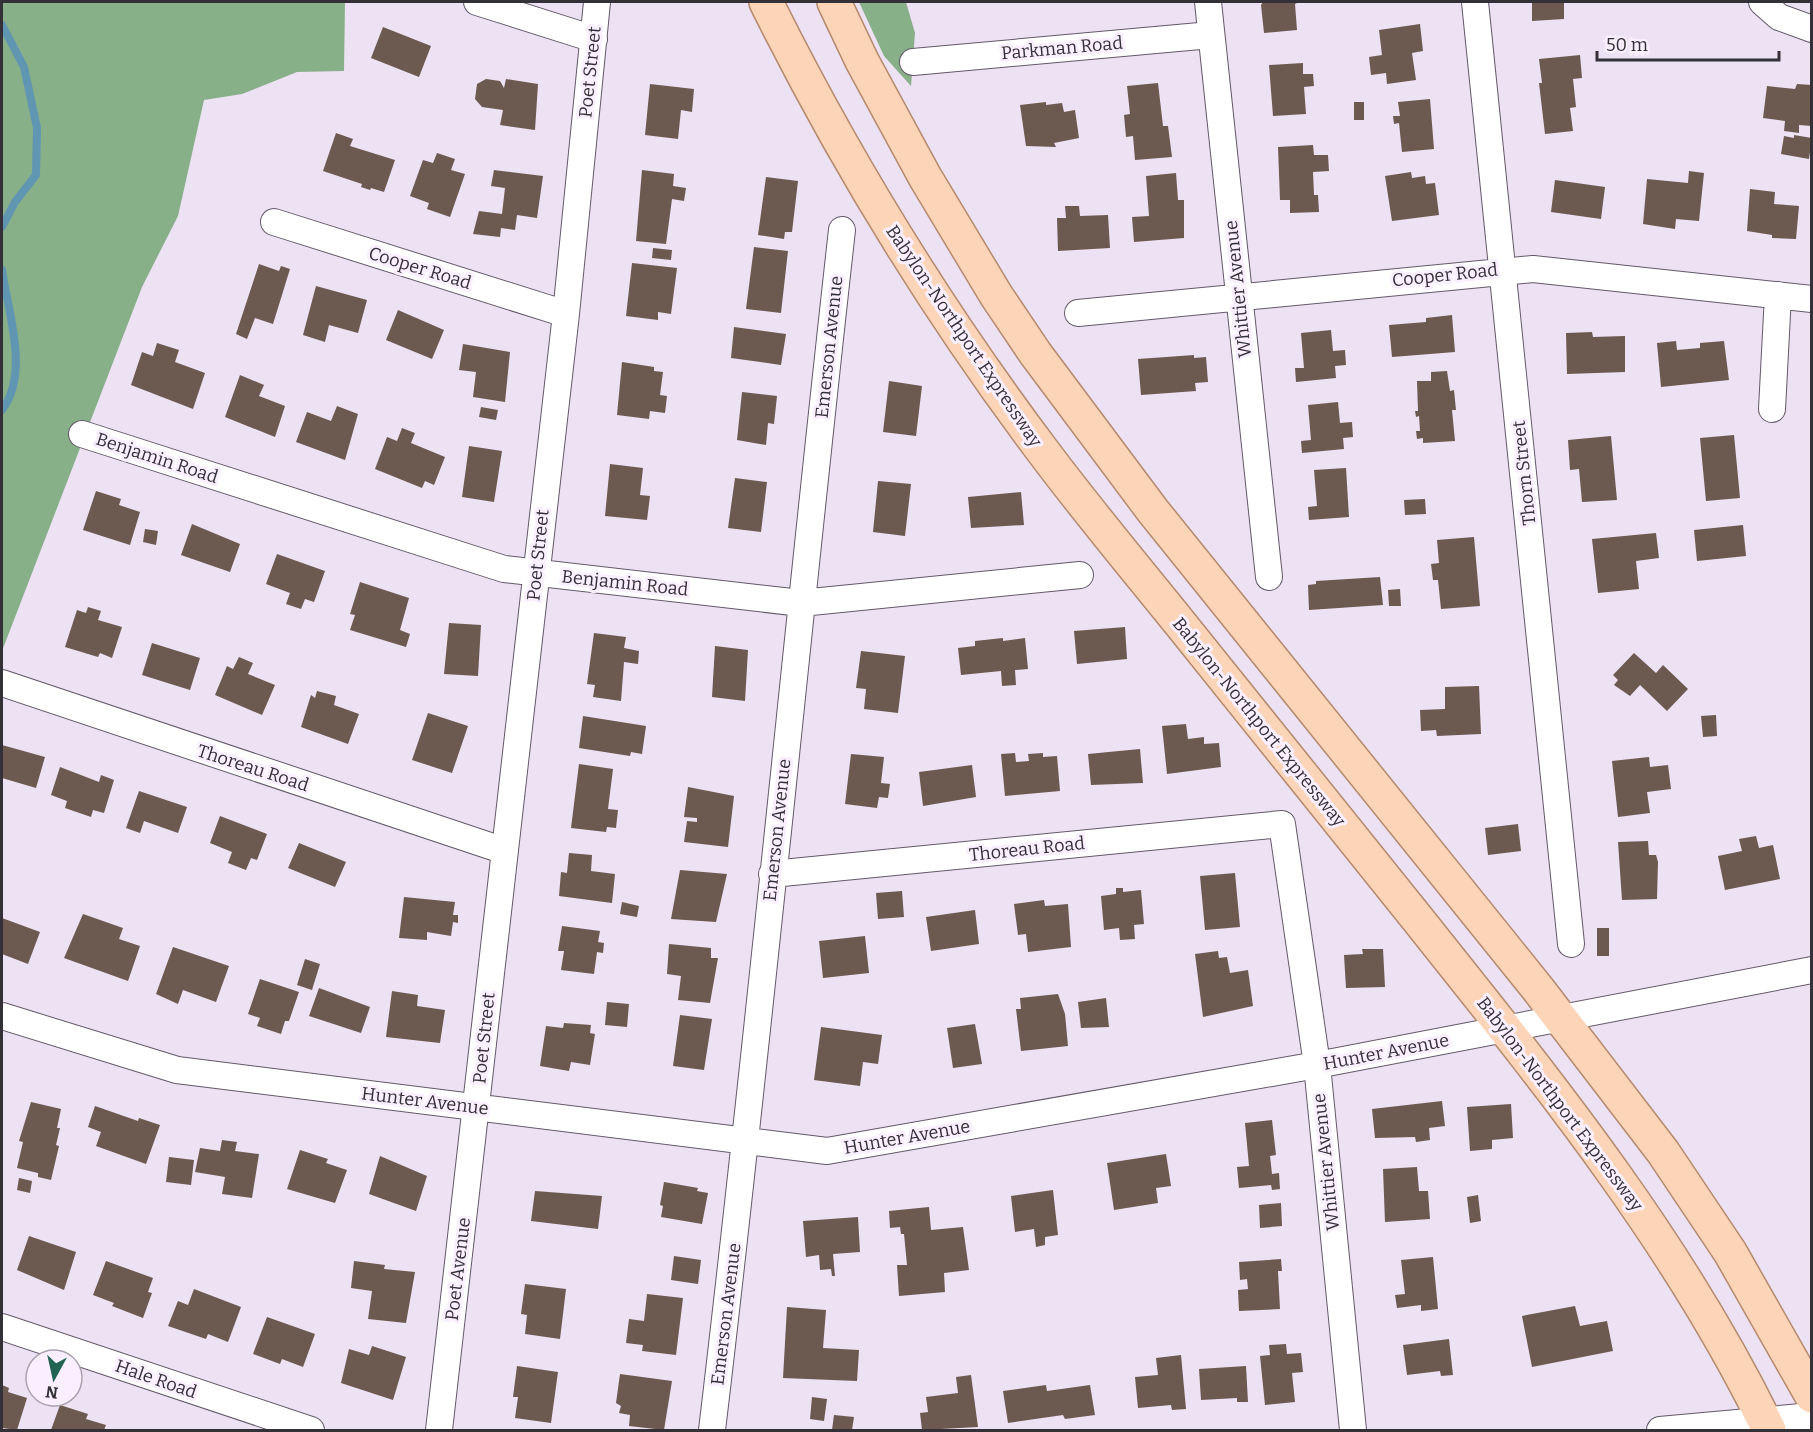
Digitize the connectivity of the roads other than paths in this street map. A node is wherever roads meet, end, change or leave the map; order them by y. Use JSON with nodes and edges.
{"nodes":[{"id":1,"x":477,"y":2,"type":"edge"},
{"id":2,"x":597,"y":2,"type":"edge"},
{"id":3,"x":766,"y":2,"type":"edge"},
{"id":4,"x":834,"y":2,"type":"edge"},
{"id":5,"x":1208,"y":2,"type":"edge"},
{"id":6,"x":1475,"y":2,"type":"edge"},
{"id":7,"x":1771,"y":9,"type":"edge"},
{"id":8,"x":1812,"y":29,"type":"edge"},
{"id":9,"x":1211,"y":35,"type":"junction"},
{"id":10,"x":594,"y":39,"type":"junction"},
{"id":11,"x":913,"y":62,"type":"dead end"},
{"id":12,"x":274,"y":222,"type":"dead end"},
{"id":13,"x":842,"y":230,"type":"dead end"},
{"id":14,"x":1504,"y":269,"type":"junction"},
{"id":15,"x":1778,"y":295,"type":"junction"},
{"id":16,"x":1239,"y":296,"type":"junction"},
{"id":17,"x":1812,"y":299,"type":"edge"},
{"id":18,"x":1078,"y":313,"type":"dead end"},
{"id":19,"x":566,"y":314,"type":"junction"},
{"id":20,"x":1772,"y":409,"type":"dead end"},
{"id":21,"x":82,"y":434,"type":"dead end"},
{"id":22,"x":536,"y":573,"type":"junction"},
{"id":23,"x":1080,"y":575,"type":"dead end"},
{"id":24,"x":1269,"y":577,"type":"dead end"},
{"id":25,"x":801,"y":603,"type":"junction"},
{"id":26,"x":2,"y":683,"type":"edge"},
{"id":27,"x":1282,"y":824,"type":"joint"},
{"id":28,"x":506,"y":851,"type":"junction"},
{"id":29,"x":772,"y":874,"type":"junction"},
{"id":30,"x":1571,"y":944,"type":"dead end"},
{"id":31,"x":1812,"y":970,"type":"edge"},
{"id":32,"x":2,"y":1016,"type":"edge"},
{"id":33,"x":1561,"y":1019,"type":"junction"},
{"id":34,"x":1505,"y":1029,"type":"junction"},
{"id":35,"x":1317,"y":1065,"type":"junction"},
{"id":36,"x":477,"y":1108,"type":"junction"},
{"id":37,"x":747,"y":1142,"type":"junction"},
{"id":38,"x":2,"y":1327,"type":"edge"},
{"id":39,"x":1812,"y":1396,"type":"edge"},
{"id":40,"x":1812,"y":1416,"type":"edge"},
{"id":41,"x":1767,"y":1426,"type":"edge"},
{"id":42,"x":311,"y":1431,"type":"edge"},
{"id":43,"x":439,"y":1431,"type":"edge"},
{"id":44,"x":712,"y":1431,"type":"edge"},
{"id":45,"x":1353,"y":1431,"type":"edge"},
{"id":46,"x":1660,"y":1431,"type":"edge"}],
"edges":[{"from":1,"to":10,"type":"street"},
{"from":2,"to":10,"type":"street","name":"Poet Street"},
{"from":3,"to":34,"type":"main road","name":"Babylon-Northport Expressway"},
{"from":4,"to":33,"type":"main road"},
{"from":5,"to":9,"type":"street","name":"Whittier Avenue"},
{"from":6,"to":14,"type":"street","name":"Thorn Street"},
{"from":7,"to":8,"type":"street"},
{"from":9,"to":11,"type":"street","name":"Parkman Road"},
{"from":9,"to":16,"type":"street","name":"Whittier Avenue"},
{"from":10,"to":19,"type":"street","name":"Poet Street"},
{"from":12,"to":19,"type":"street","name":"Cooper Road"},
{"from":13,"to":25,"type":"street","name":"Emerson Avenue"},
{"from":14,"to":15,"type":"street","name":"Cooper Road"},
{"from":14,"to":16,"type":"street","name":"Cooper Road"},
{"from":14,"to":30,"type":"street","name":"Thorn Street"},
{"from":15,"to":17,"type":"street","name":"Cooper Road"},
{"from":15,"to":20,"type":"street"},
{"from":16,"to":18,"type":"street","name":"Cooper Road"},
{"from":16,"to":24,"type":"street","name":"Whittier Avenue"},
{"from":19,"to":22,"type":"street","name":"Poet Street"},
{"from":21,"to":22,"type":"street","name":"Benjamin Road"},
{"from":22,"to":25,"type":"street","name":"Benjamin Road"},
{"from":22,"to":28,"type":"street","name":"Poet Street"},
{"from":23,"to":25,"type":"street","name":"Benjamin Road"},
{"from":25,"to":29,"type":"street","name":"Emerson Avenue"},
{"from":26,"to":28,"type":"street","name":"Thoreau Road"},
{"from":27,"to":29,"type":"street","name":"Thoreau Road"},
{"from":27,"to":35,"type":"street","name":"Whittier Avenue"},
{"from":28,"to":36,"type":"street","name":"Poet Street"},
{"from":29,"to":37,"type":"street","name":"Emerson Avenue"},
{"from":31,"to":33,"type":"street","name":"Hunter Avenue"},
{"from":32,"to":36,"type":"street","name":"Hunter Avenue"},
{"from":33,"to":34,"type":"street","name":"Hunter Avenue"},
{"from":33,"to":39,"type":"main road"},
{"from":34,"to":35,"type":"street","name":"Hunter Avenue"},
{"from":34,"to":41,"type":"main road","name":"Babylon-Northport Expressway"},
{"from":35,"to":37,"type":"street","name":"Hunter Avenue"},
{"from":35,"to":45,"type":"street","name":"Whittier Avenue"},
{"from":36,"to":37,"type":"street","name":"Hunter Avenue"},
{"from":36,"to":43,"type":"street","name":"Poet Avenue"},
{"from":37,"to":44,"type":"street","name":"Emerson Avenue"},
{"from":38,"to":42,"type":"street","name":"Hale Road"},
{"from":40,"to":41,"type":"street"},
{"from":41,"to":46,"type":"street"}]}
